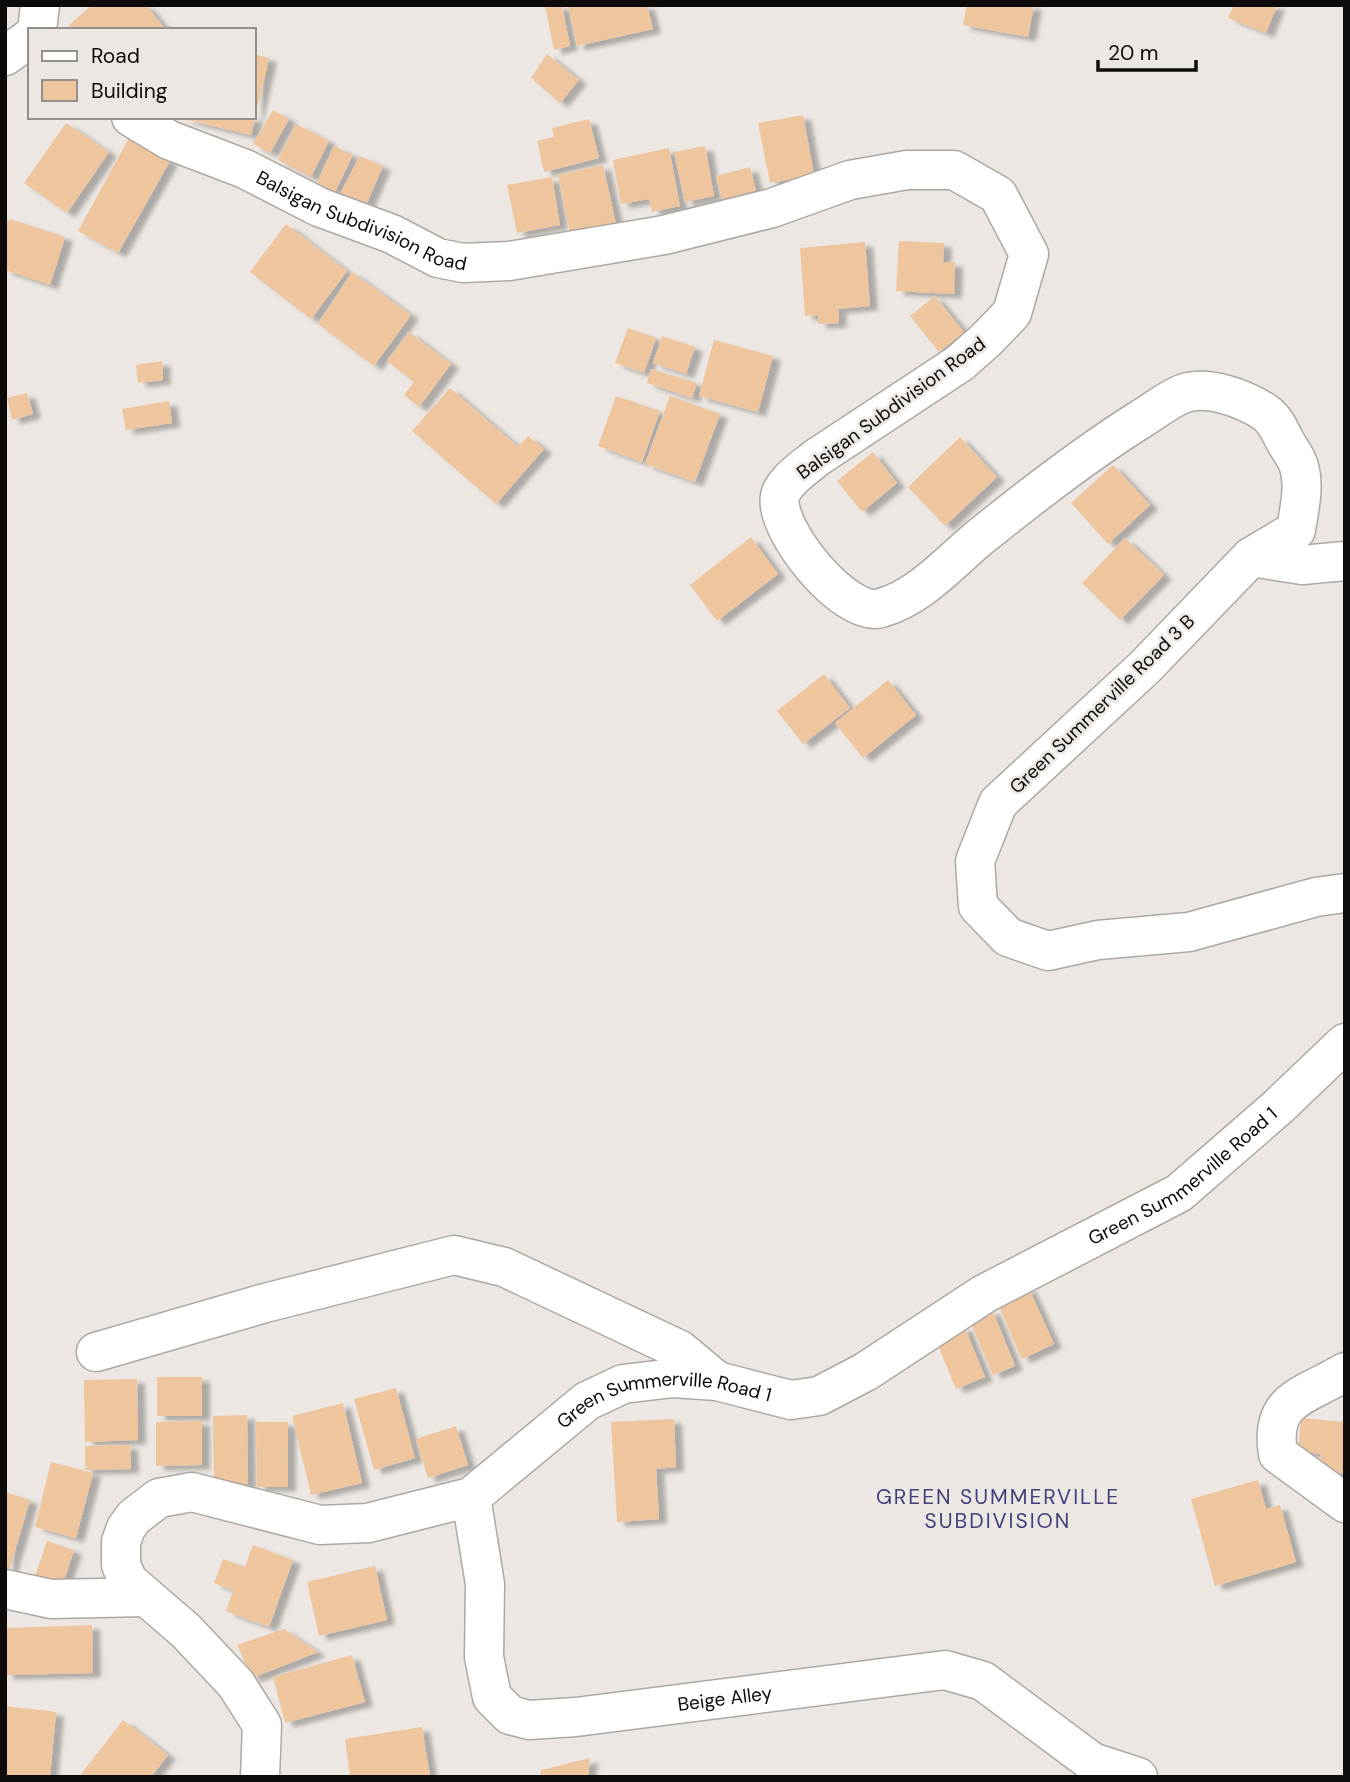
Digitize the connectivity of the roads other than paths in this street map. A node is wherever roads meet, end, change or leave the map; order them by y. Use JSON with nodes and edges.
{"nodes":[{"id":1,"x":40,"y":5,"type":"edge"},
{"id":2,"x":37,"y":28,"type":"edge"},
{"id":3,"x":28,"y":39,"type":"edge"},
{"id":4,"x":5,"y":56,"type":"edge"},
{"id":5,"x":134,"y":119,"type":"edge"},
{"id":6,"x":1251,"y":558,"type":"junction"},
{"id":7,"x":1345,"y":561,"type":"edge"},
{"id":8,"x":1345,"y":893,"type":"edge"},
{"id":9,"x":1345,"y":1043,"type":"edge"},
{"id":10,"x":96,"y":1352,"type":"dead end"},
{"id":11,"x":1345,"y":1372,"type":"edge"},
{"id":12,"x":717,"y":1381,"type":"junction"},
{"id":13,"x":471,"y":1497,"type":"junction"},
{"id":14,"x":1345,"y":1503,"type":"edge"},
{"id":15,"x":5,"y":1589,"type":"edge"},
{"id":16,"x":146,"y":1598,"type":"junction"},
{"id":17,"x":260,"y":1777,"type":"edge"},
{"id":18,"x":1138,"y":1777,"type":"edge"}],
"edges":[{"from":1,"to":2,"type":"street"},
{"from":3,"to":4,"type":"street"},
{"from":5,"to":6,"type":"street","name":"Balsigan Subdivision Road"},
{"from":6,"to":7,"type":"street"},
{"from":6,"to":8,"type":"street","name":"Green Summerville Road 3 B"},
{"from":9,"to":12,"type":"street","name":"Green Summerville Road 1"},
{"from":10,"to":12,"type":"street"},
{"from":11,"to":14,"type":"street"},
{"from":12,"to":13,"type":"street","name":"Green Summerville Road 1"},
{"from":13,"to":16,"type":"street","name":"Green Summerville Road 1"},
{"from":13,"to":18,"type":"street","name":"Beige Alley"},
{"from":15,"to":16,"type":"street"},
{"from":16,"to":17,"type":"street","name":"Green Summerville Road 1"}]}
